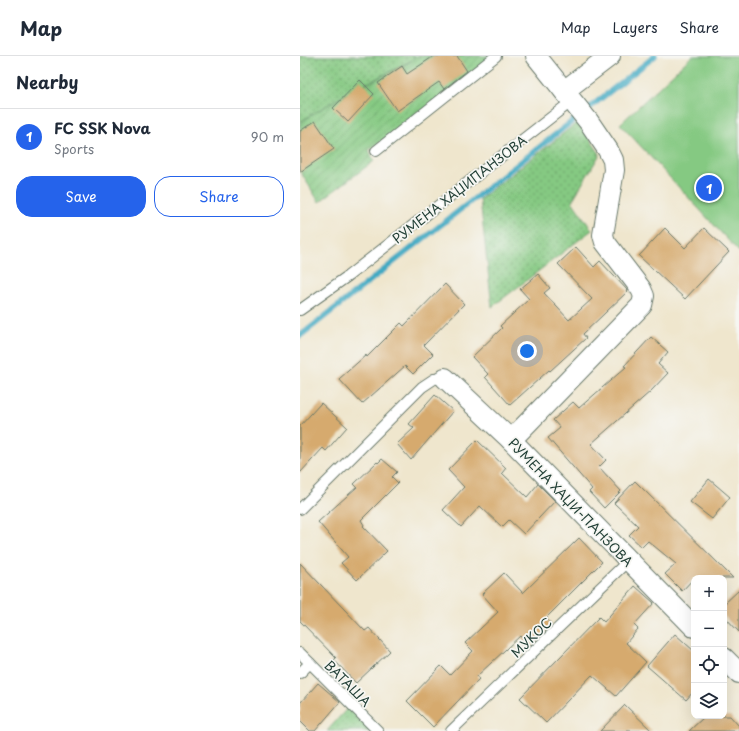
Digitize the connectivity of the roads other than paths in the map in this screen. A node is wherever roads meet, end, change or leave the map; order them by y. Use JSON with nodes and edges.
{"nodes":[{"id":1,"x":496,"y":56,"type":"edge"},
{"id":2,"x":536,"y":56,"type":"edge"},
{"id":3,"x":610,"y":56,"type":"edge"},
{"id":4,"x":568,"y":96,"type":"junction"},
{"id":5,"x":376,"y":151,"type":"dead end"},
{"id":6,"x":300,"y":310,"type":"edge"},
{"id":7,"x":445,"y":378,"type":"joint"},
{"id":8,"x":511,"y":440,"type":"junction"},
{"id":9,"x":300,"y":509,"type":"edge"},
{"id":10,"x":628,"y":561,"type":"junction"},
{"id":11,"x":691,"y":625,"type":"edge"},
{"id":12,"x":300,"y":653,"type":"edge"},
{"id":13,"x":310,"y":663,"type":"junction"},
{"id":14,"x":300,"y":673,"type":"edge"},
{"id":15,"x":378,"y":731,"type":"edge"},
{"id":16,"x":451,"y":731,"type":"edge"}],
"edges":[{"from":1,"to":5,"type":"lane"},
{"from":2,"to":4,"type":"street"},
{"from":3,"to":4,"type":"street"},
{"from":4,"to":6,"type":"lane","name":"РУМЕНА ХАЏИПАНЗОВА"},
{"from":4,"to":8,"type":"street"},
{"from":7,"to":8,"type":"street","name":"РУМЕНА ХАЏИ-ПАНЗОВА"},
{"from":7,"to":9,"type":"lane"},
{"from":8,"to":10,"type":"street","name":"РУМЕНА ХАЏИ-ПАНЗОВА"},
{"from":10,"to":11,"type":"street","name":"РУМЕНА ХАЏИ-ПАНЗОВА"},
{"from":10,"to":16,"type":"lane","name":"МУКОС"},
{"from":12,"to":13,"type":"lane","name":"ВАТАША"},
{"from":13,"to":14,"type":"lane"},
{"from":13,"to":15,"type":"lane","name":"ВАТАША"}]}
